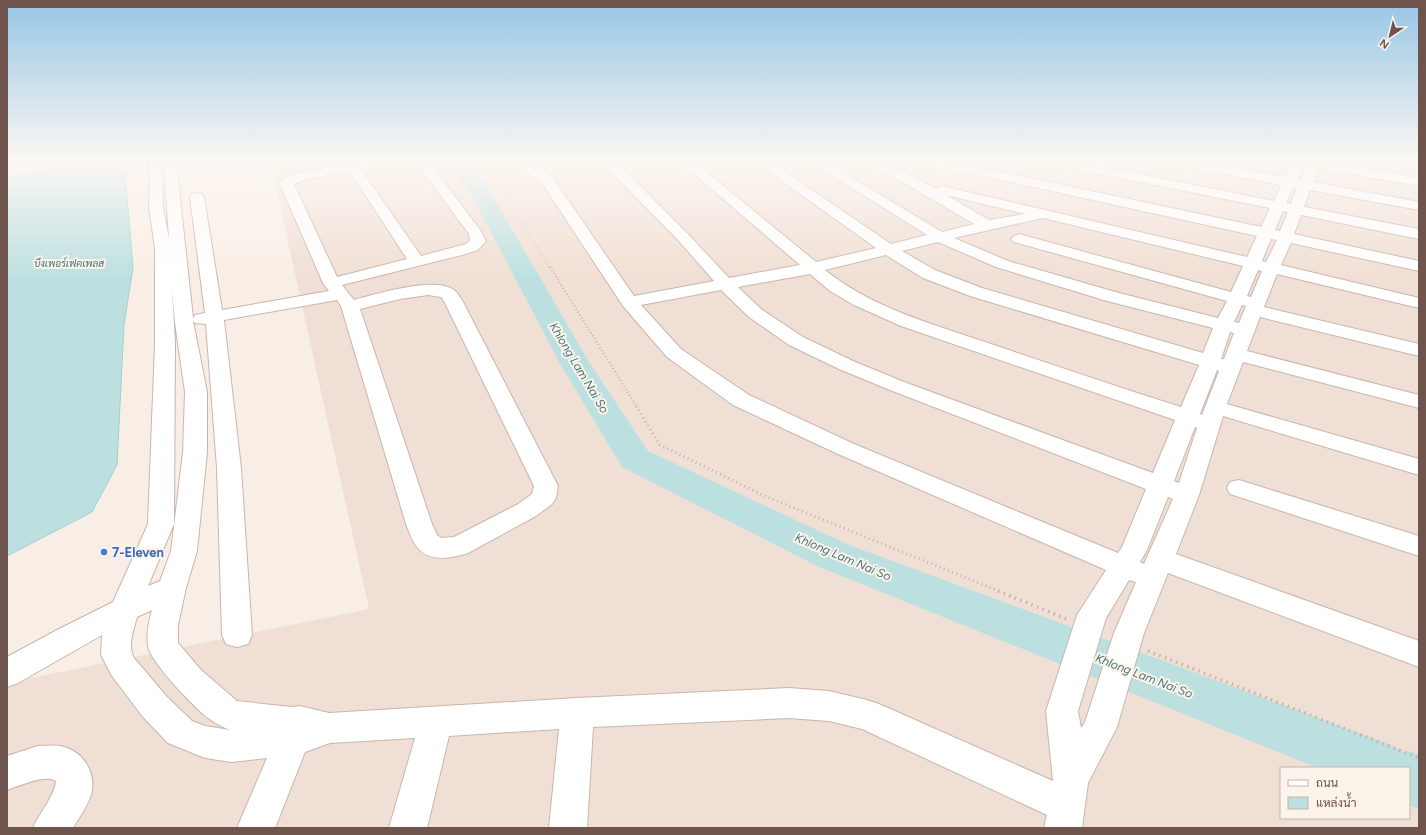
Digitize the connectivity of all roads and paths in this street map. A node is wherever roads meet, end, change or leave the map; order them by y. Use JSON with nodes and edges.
{"nodes":[{"id":1,"x":165,"y":200,"type":"edge"},
{"id":2,"x":196,"y":200,"type":"edge"},
{"id":3,"x":294,"y":200,"type":"edge"},
{"id":4,"x":375,"y":200,"type":"edge"},
{"id":5,"x":450,"y":200,"type":"edge"},
{"id":6,"x":508,"y":200,"type":"edge"},
{"id":7,"x":560,"y":200,"type":"edge"},
{"id":8,"x":646,"y":200,"type":"edge"},
{"id":9,"x":732,"y":200,"type":"edge"},
{"id":10,"x":817,"y":200,"type":"edge"},
{"id":11,"x":879,"y":200,"type":"edge"},
{"id":12,"x":944,"y":200,"type":"edge"},
{"id":13,"x":1040,"y":200,"type":"edge"},
{"id":14,"x":1050,"y":200,"type":"edge"},
{"id":15,"x":1247,"y":200,"type":"edge"},
{"id":16,"x":1291,"y":200,"type":"edge"},
{"id":17,"x":1400,"y":200,"type":"edge"},
{"id":18,"x":1056,"y":202,"type":"junction"},
{"id":19,"x":1419,"y":206,"type":"edge"},
{"id":20,"x":1287,"y":208,"type":"junction"},
{"id":21,"x":987,"y":225,"type":"junction"},
{"id":22,"x":1419,"y":234,"type":"edge"},
{"id":23,"x":1275,"y":236,"type":"junction"},
{"id":24,"x":940,"y":237,"type":"junction"},
{"id":25,"x":1019,"y":239,"type":"dead end"},
{"id":26,"x":888,"y":249,"type":"junction"},
{"id":27,"x":417,"y":262,"type":"junction"},
{"id":28,"x":1419,"y":266,"type":"edge"},
{"id":29,"x":1262,"y":267,"type":"junction"},
{"id":30,"x":813,"y":268,"type":"junction"},
{"id":31,"x":726,"y":285,"type":"junction"},
{"id":32,"x":341,"y":294,"type":"junction"},
{"id":33,"x":629,"y":302,"type":"junction"},
{"id":34,"x":1419,"y":303,"type":"edge"},
{"id":35,"x":1249,"y":304,"type":"junction"},
{"id":36,"x":214,"y":316,"type":"junction"},
{"id":37,"x":174,"y":325,"type":"junction"},
{"id":38,"x":1229,"y":345,"type":"junction"},
{"id":39,"x":1419,"y":350,"type":"edge"},
{"id":40,"x":1419,"y":402,"type":"edge"},
{"id":41,"x":1203,"y":416,"type":"junction"},
{"id":42,"x":1419,"y":467,"type":"edge"},
{"id":43,"x":1160,"y":485,"type":"junction"},
{"id":44,"x":1239,"y":488,"type":"dead end"},
{"id":45,"x":1187,"y":495,"type":"junction"},
{"id":46,"x":1419,"y":546,"type":"edge"},
{"id":47,"x":1123,"y":566,"type":"junction"},
{"id":48,"x":1156,"y":568,"type":"junction"},
{"id":49,"x":172,"y":588,"type":"junction"},
{"id":50,"x":125,"y":609,"type":"junction"},
{"id":51,"x":1083,"y":618,"type":"junction"},
{"id":52,"x":237,"y":635,"type":"dead end"},
{"id":53,"x":1138,"y":642,"type":"junction"},
{"id":54,"x":1419,"y":654,"type":"edge"},
{"id":55,"x":7,"y":673,"type":"edge"},
{"id":56,"x":577,"y":713,"type":"junction"},
{"id":57,"x":436,"y":721,"type":"junction"},
{"id":58,"x":307,"y":730,"type":"junction"},
{"id":59,"x":1419,"y":758,"type":"edge"},
{"id":60,"x":7,"y":773,"type":"edge"},
{"id":61,"x":1067,"y":805,"type":"edge"},
{"id":62,"x":52,"y":828,"type":"edge"},
{"id":63,"x":256,"y":828,"type":"edge"},
{"id":64,"x":408,"y":828,"type":"edge"},
{"id":65,"x":568,"y":828,"type":"edge"}],
"edges":[{"from":1,"to":37,"type":"street"},
{"from":2,"to":36,"type":"street"},
{"from":3,"to":32,"type":"street"},
{"from":4,"to":27,"type":"street"},
{"from":5,"to":27,"type":"street"},
{"from":6,"to":51,"type":"path"},
{"from":7,"to":33,"type":"street"},
{"from":8,"to":31,"type":"street"},
{"from":9,"to":30,"type":"street"},
{"from":10,"to":26,"type":"street"},
{"from":11,"to":24,"type":"street"},
{"from":12,"to":21,"type":"street"},
{"from":13,"to":18,"type":"street"},
{"from":14,"to":18,"type":"street"},
{"from":15,"to":20,"type":"street"},
{"from":16,"to":20,"type":"street"},
{"from":17,"to":19,"type":"street"},
{"from":18,"to":21,"type":"street"},
{"from":18,"to":23,"type":"street"},
{"from":18,"to":29,"type":"street"},
{"from":20,"to":22,"type":"street"},
{"from":20,"to":23,"type":"street"},
{"from":21,"to":24,"type":"street"},
{"from":23,"to":28,"type":"street"},
{"from":23,"to":29,"type":"street"},
{"from":24,"to":26,"type":"street"},
{"from":24,"to":38,"type":"street"},
{"from":25,"to":35,"type":"street"},
{"from":26,"to":30,"type":"street"},
{"from":26,"to":38,"type":"street"},
{"from":27,"to":32,"type":"street"},
{"from":29,"to":34,"type":"street"},
{"from":29,"to":35,"type":"street"},
{"from":30,"to":31,"type":"street"},
{"from":30,"to":41,"type":"street"},
{"from":31,"to":33,"type":"street"},
{"from":31,"to":43,"type":"street"},
{"from":32,"to":32,"type":"street"},
{"from":32,"to":36,"type":"street"},
{"from":33,"to":47,"type":"street"},
{"from":35,"to":38,"type":"street"},
{"from":35,"to":39,"type":"street"},
{"from":36,"to":37,"type":"street"},
{"from":36,"to":52,"type":"street"},
{"from":37,"to":49,"type":"street"},
{"from":37,"to":50,"type":"street"},
{"from":38,"to":40,"type":"street"},
{"from":38,"to":41,"type":"street"},
{"from":41,"to":42,"type":"street"},
{"from":41,"to":43,"type":"street"},
{"from":41,"to":45,"type":"street"},
{"from":43,"to":45,"type":"street"},
{"from":43,"to":47,"type":"street"},
{"from":44,"to":46,"type":"street"},
{"from":45,"to":48,"type":"street"},
{"from":47,"to":48,"type":"street"},
{"from":47,"to":51,"type":"street"},
{"from":48,"to":53,"type":"street"},
{"from":48,"to":54,"type":"street"},
{"from":49,"to":50,"type":"street"},
{"from":49,"to":58,"type":"street"},
{"from":50,"to":55,"type":"street"},
{"from":50,"to":58,"type":"street"},
{"from":51,"to":61,"type":"street"},
{"from":53,"to":59,"type":"path"},
{"from":53,"to":61,"type":"street"},
{"from":56,"to":57,"type":"street"},
{"from":56,"to":61,"type":"street"},
{"from":56,"to":65,"type":"street"},
{"from":57,"to":58,"type":"street"},
{"from":57,"to":64,"type":"street"},
{"from":58,"to":63,"type":"street"},
{"from":60,"to":62,"type":"street"}]}
